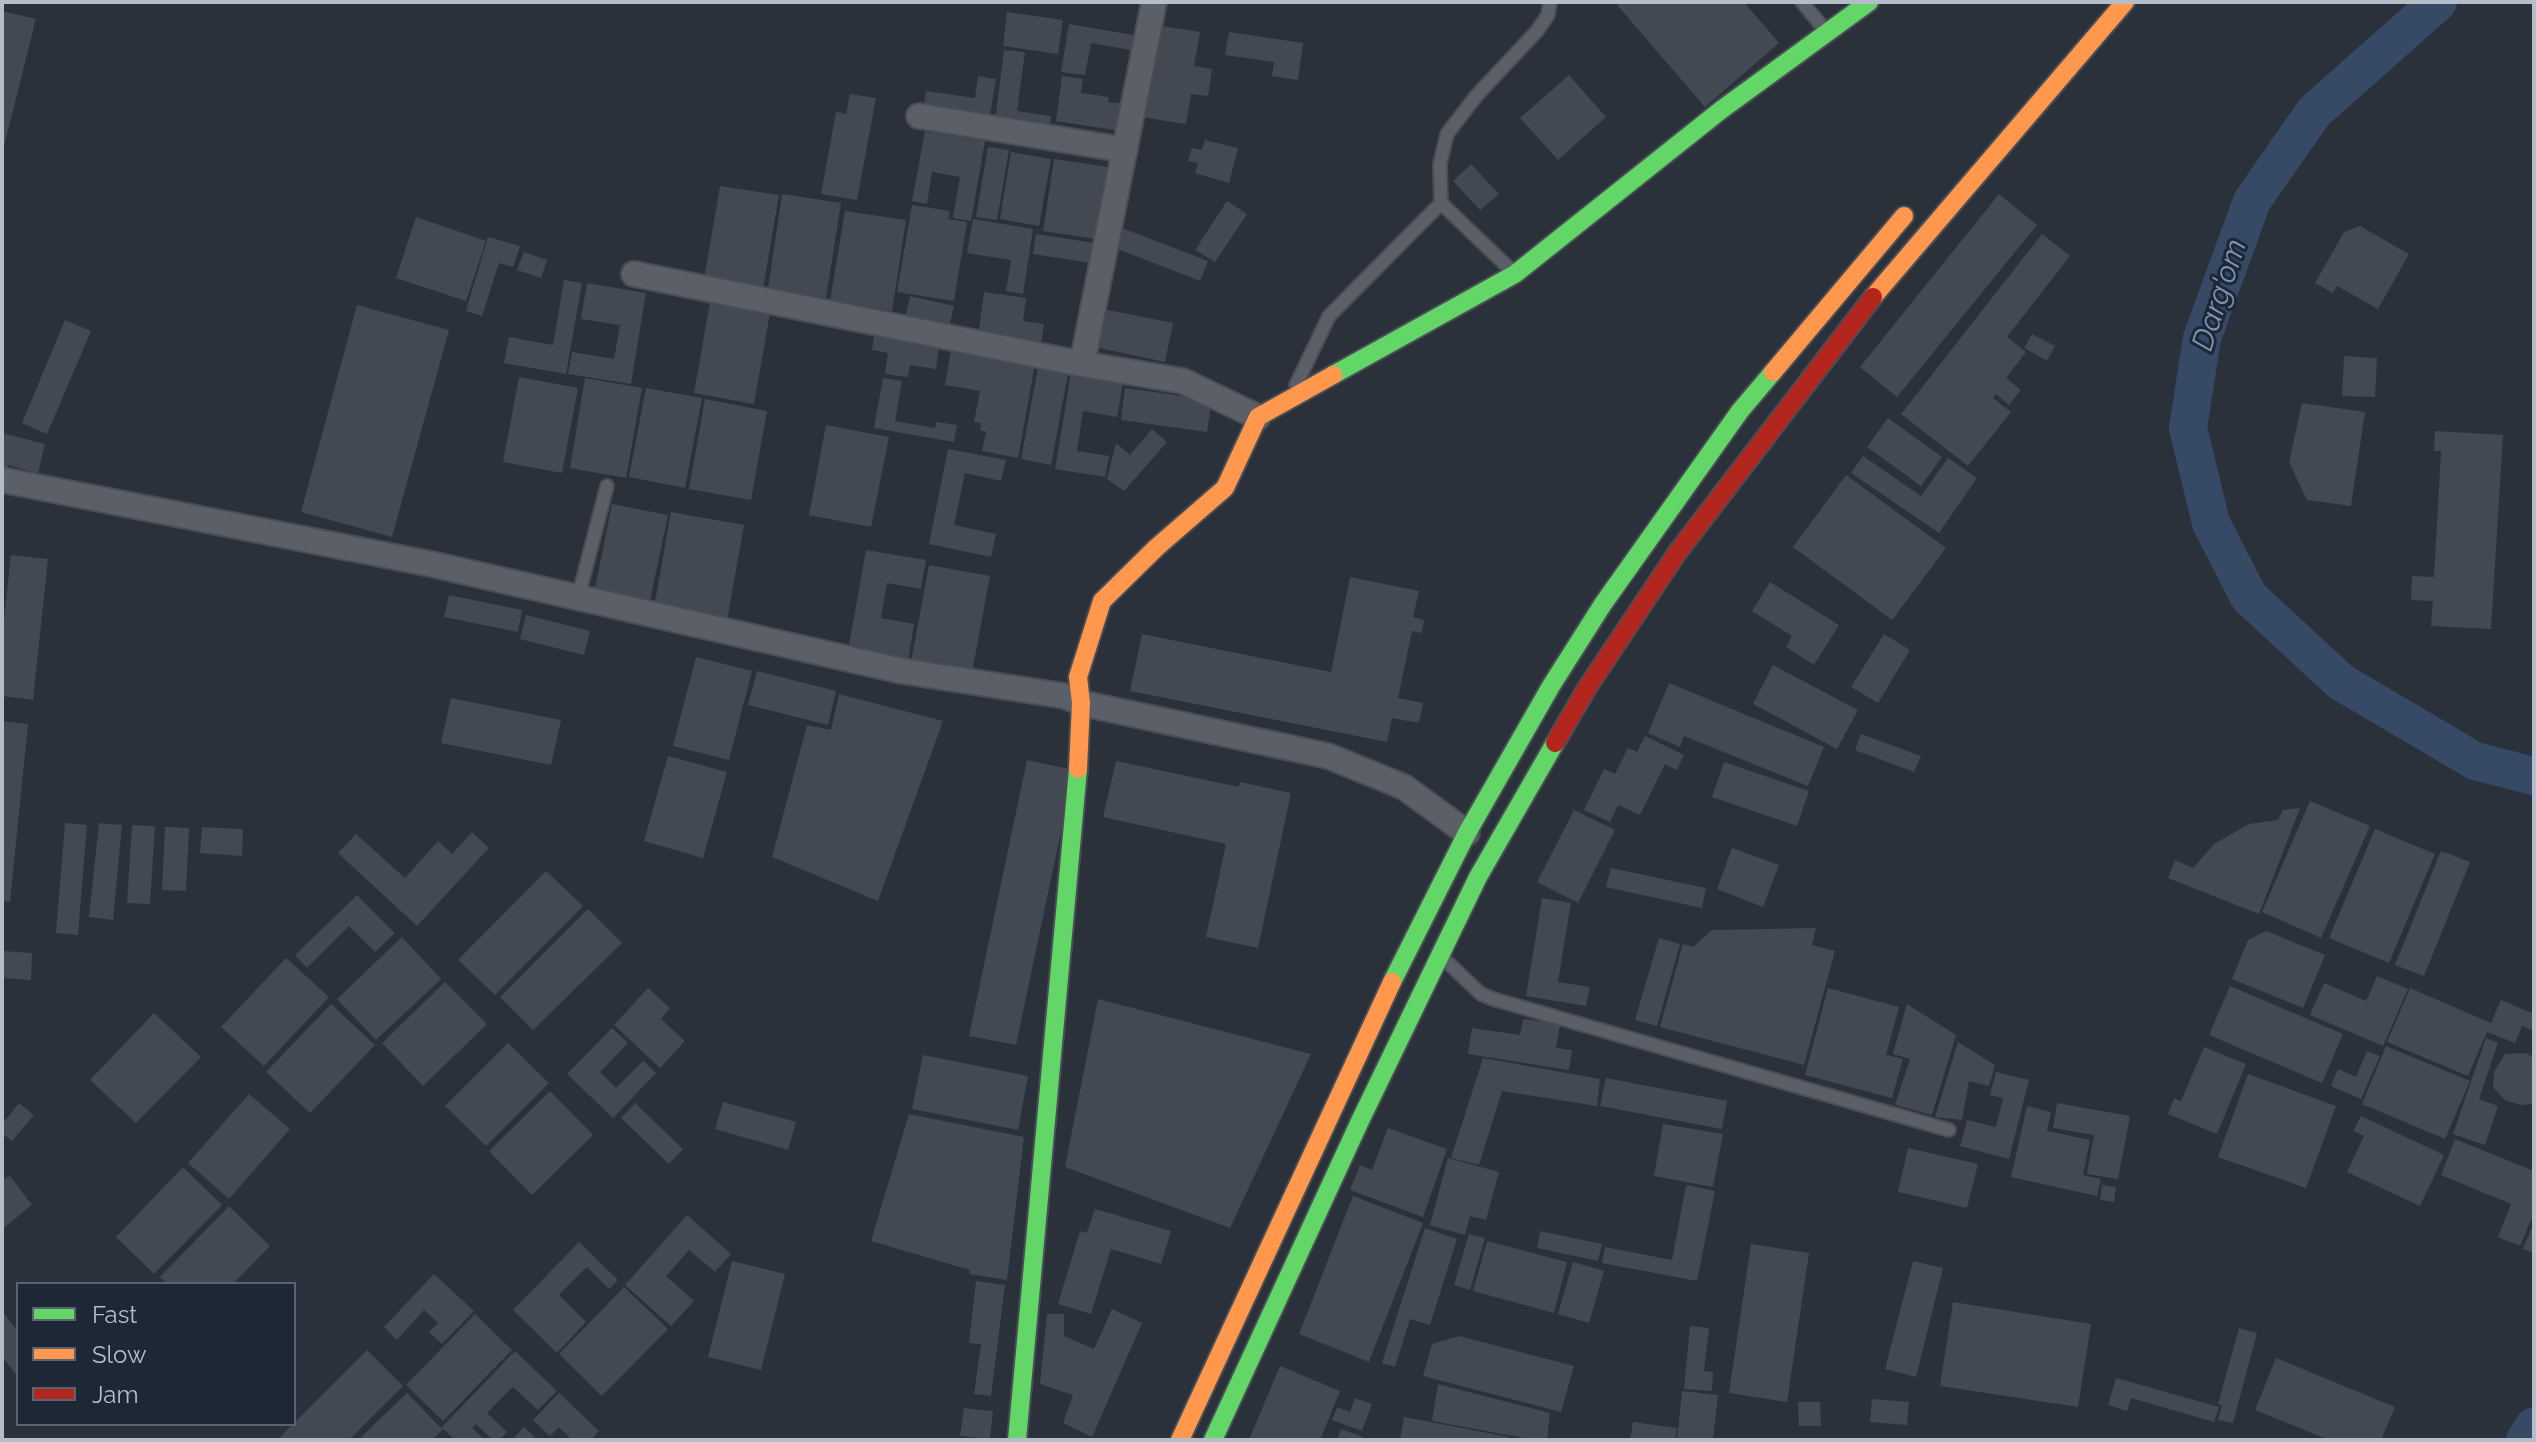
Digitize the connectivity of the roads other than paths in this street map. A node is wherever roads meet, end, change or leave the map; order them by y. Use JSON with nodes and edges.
{"nodes":[{"id":1,"x":1154,"y":2,"type":"edge"},
{"id":2,"x":1550,"y":2,"type":"edge"},
{"id":3,"x":1802,"y":2,"type":"edge"},
{"id":4,"x":1869,"y":2,"type":"edge"},
{"id":5,"x":2125,"y":2,"type":"edge"},
{"id":6,"x":1827,"y":32,"type":"junction"},
{"id":7,"x":919,"y":116,"type":"dead end"},
{"id":8,"x":1125,"y":150,"type":"junction"},
{"id":9,"x":1441,"y":203,"type":"junction"},
{"id":10,"x":1912,"y":207,"type":"dead end"},
{"id":11,"x":634,"y":274,"type":"dead end"},
{"id":12,"x":1515,"y":274,"type":"junction"},
{"id":13,"x":1082,"y":364,"type":"junction"},
{"id":14,"x":1290,"y":399,"type":"junction"},
{"id":15,"x":1258,"y":417,"type":"junction"},
{"id":16,"x":2,"y":480,"type":"edge"},
{"id":17,"x":607,"y":486,"type":"dead end"},
{"id":18,"x":578,"y":598,"type":"junction"},
{"id":19,"x":1081,"y":703,"type":"junction"},
{"id":20,"x":1467,"y":833,"type":"junction"},
{"id":21,"x":1440,"y":955,"type":"junction"},
{"id":22,"x":1949,"y":1130,"type":"dead end"},
{"id":23,"x":1265,"y":1255,"type":"junction"},
{"id":24,"x":1293,"y":1267,"type":"junction"},
{"id":25,"x":1017,"y":1440,"type":"edge"},
{"id":26,"x":1180,"y":1440,"type":"edge"},
{"id":27,"x":1213,"y":1440,"type":"edge"}],
"edges":[{"from":1,"to":8,"type":"street"},
{"from":2,"to":9,"type":"lane"},
{"from":3,"to":6,"type":"lane"},
{"from":4,"to":6,"type":"main road"},
{"from":5,"to":21,"type":"main road"},
{"from":6,"to":12,"type":"main road"},
{"from":7,"to":8,"type":"street"},
{"from":8,"to":13,"type":"street"},
{"from":9,"to":12,"type":"lane"},
{"from":9,"to":14,"type":"lane"},
{"from":10,"to":20,"type":"main road"},
{"from":11,"to":13,"type":"street"},
{"from":12,"to":14,"type":"main road"},
{"from":13,"to":15,"type":"street"},
{"from":14,"to":15,"type":"main road"},
{"from":15,"to":19,"type":"main road"},
{"from":16,"to":18,"type":"street"},
{"from":17,"to":18,"type":"lane"},
{"from":18,"to":19,"type":"street"},
{"from":19,"to":20,"type":"street"},
{"from":19,"to":25,"type":"main road"},
{"from":20,"to":23,"type":"main road"},
{"from":21,"to":22,"type":"lane"},
{"from":21,"to":24,"type":"main road"},
{"from":23,"to":24,"type":"main road"},
{"from":23,"to":26,"type":"main road"},
{"from":24,"to":27,"type":"main road"}]}
